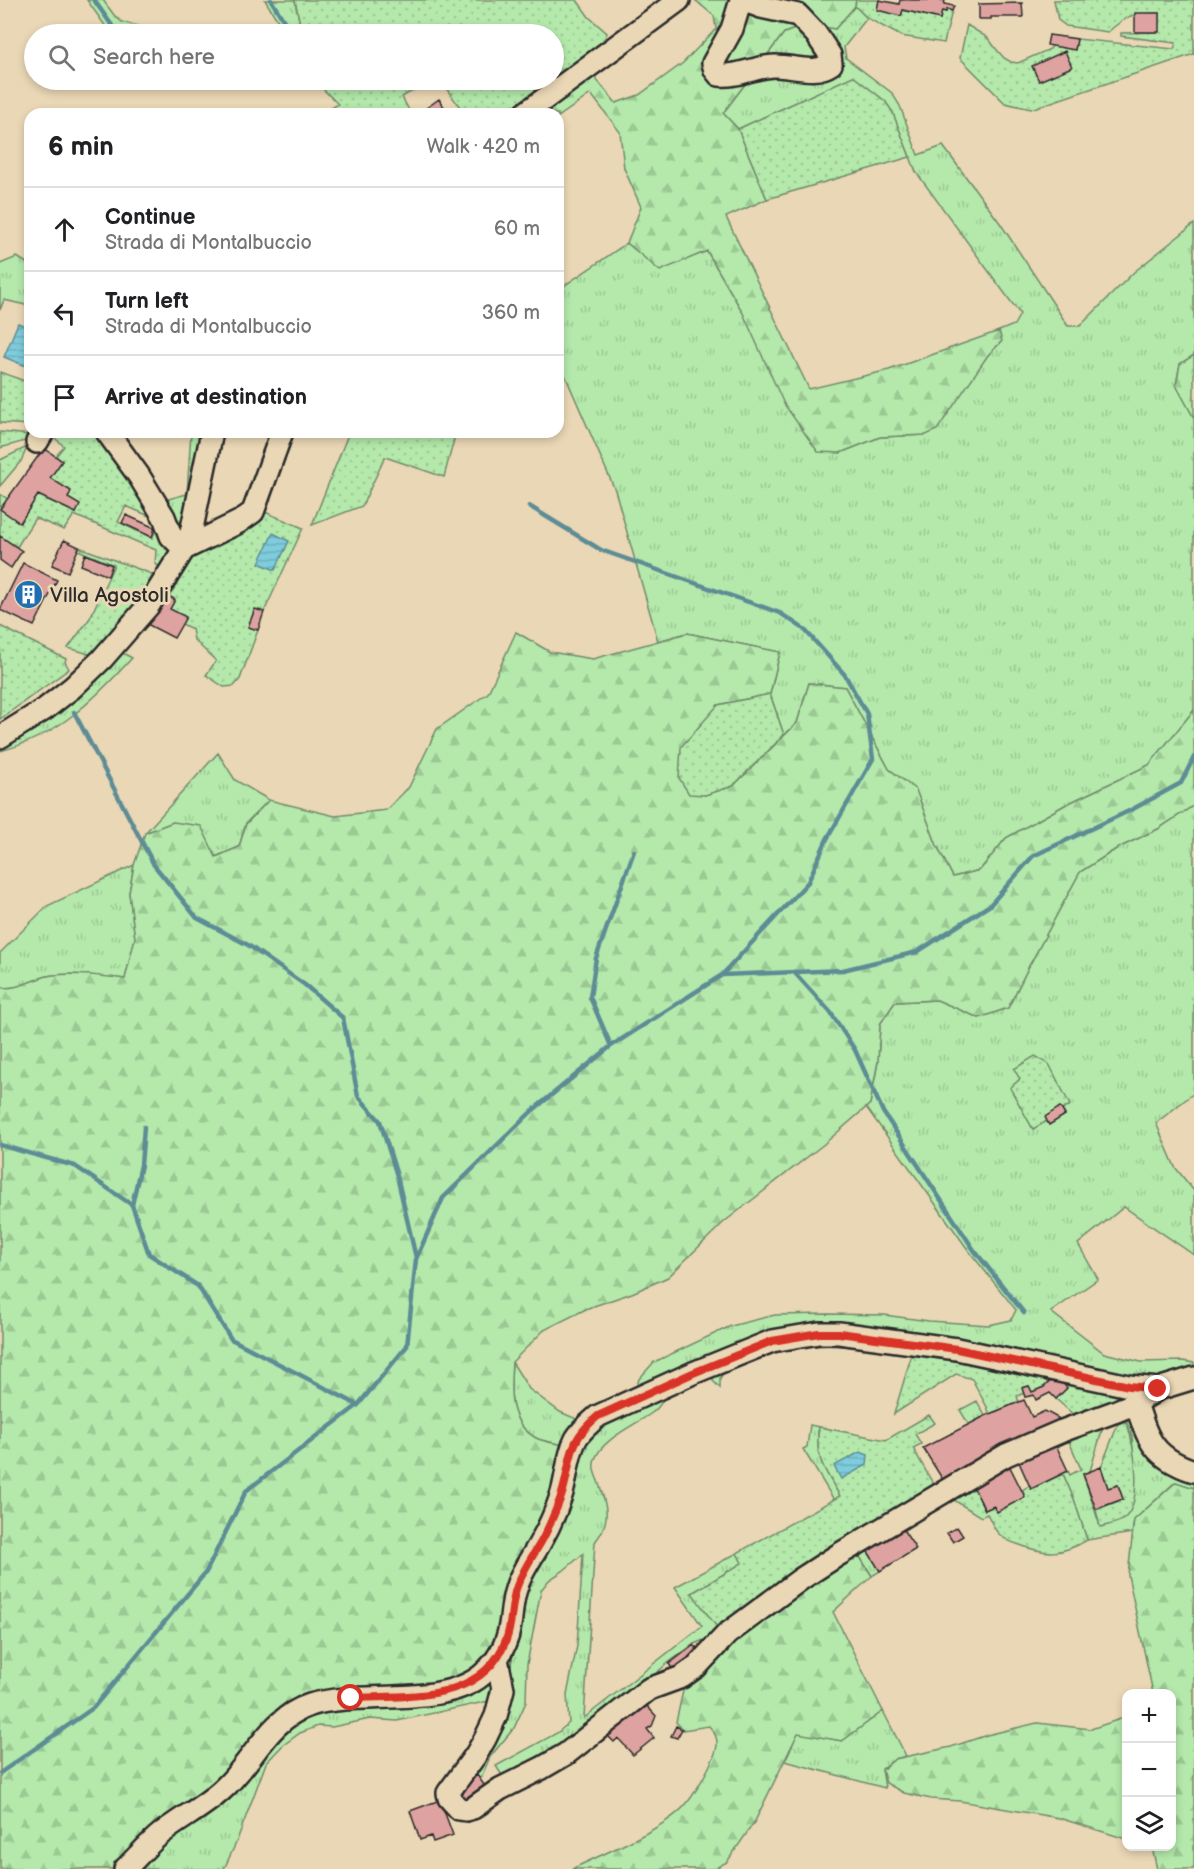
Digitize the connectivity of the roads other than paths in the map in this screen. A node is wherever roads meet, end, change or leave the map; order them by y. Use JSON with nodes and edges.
{"nodes":[{"id":1,"x":679,"y":0,"type":"edge"},
{"id":2,"x":741,"y":0,"type":"edge"},
{"id":3,"x":564,"y":85,"type":"edge"},
{"id":4,"x":557,"y":90,"type":"edge"},
{"id":5,"x":532,"y":108,"type":"edge"},
{"id":6,"x":111,"y":438,"type":"edge"},
{"id":7,"x":211,"y":438,"type":"edge"},
{"id":8,"x":280,"y":438,"type":"edge"},
{"id":9,"x":184,"y":549,"type":"junction"},
{"id":10,"x":0,"y":737,"type":"edge"},
{"id":11,"x":1194,"y":1378,"type":"edge"},
{"id":12,"x":1158,"y":1389,"type":"junction"},
{"id":13,"x":1136,"y":1403,"type":"junction"},
{"id":14,"x":1194,"y":1471,"type":"edge"},
{"id":15,"x":497,"y":1659,"type":"junction"},
{"id":16,"x":125,"y":1869,"type":"edge"}],
"edges":[{"from":1,"to":3,"type":"street"},
{"from":2,"to":2,"type":"street"},
{"from":4,"to":5,"type":"street"},
{"from":6,"to":9,"type":"street"},
{"from":7,"to":9,"type":"street"},
{"from":8,"to":9,"type":"street"},
{"from":9,"to":10,"type":"street"},
{"from":11,"to":12,"type":"street"},
{"from":12,"to":13,"type":"street"},
{"from":12,"to":15,"type":"street"},
{"from":13,"to":14,"type":"street"},
{"from":13,"to":15,"type":"street"},
{"from":15,"to":16,"type":"street"}]}
